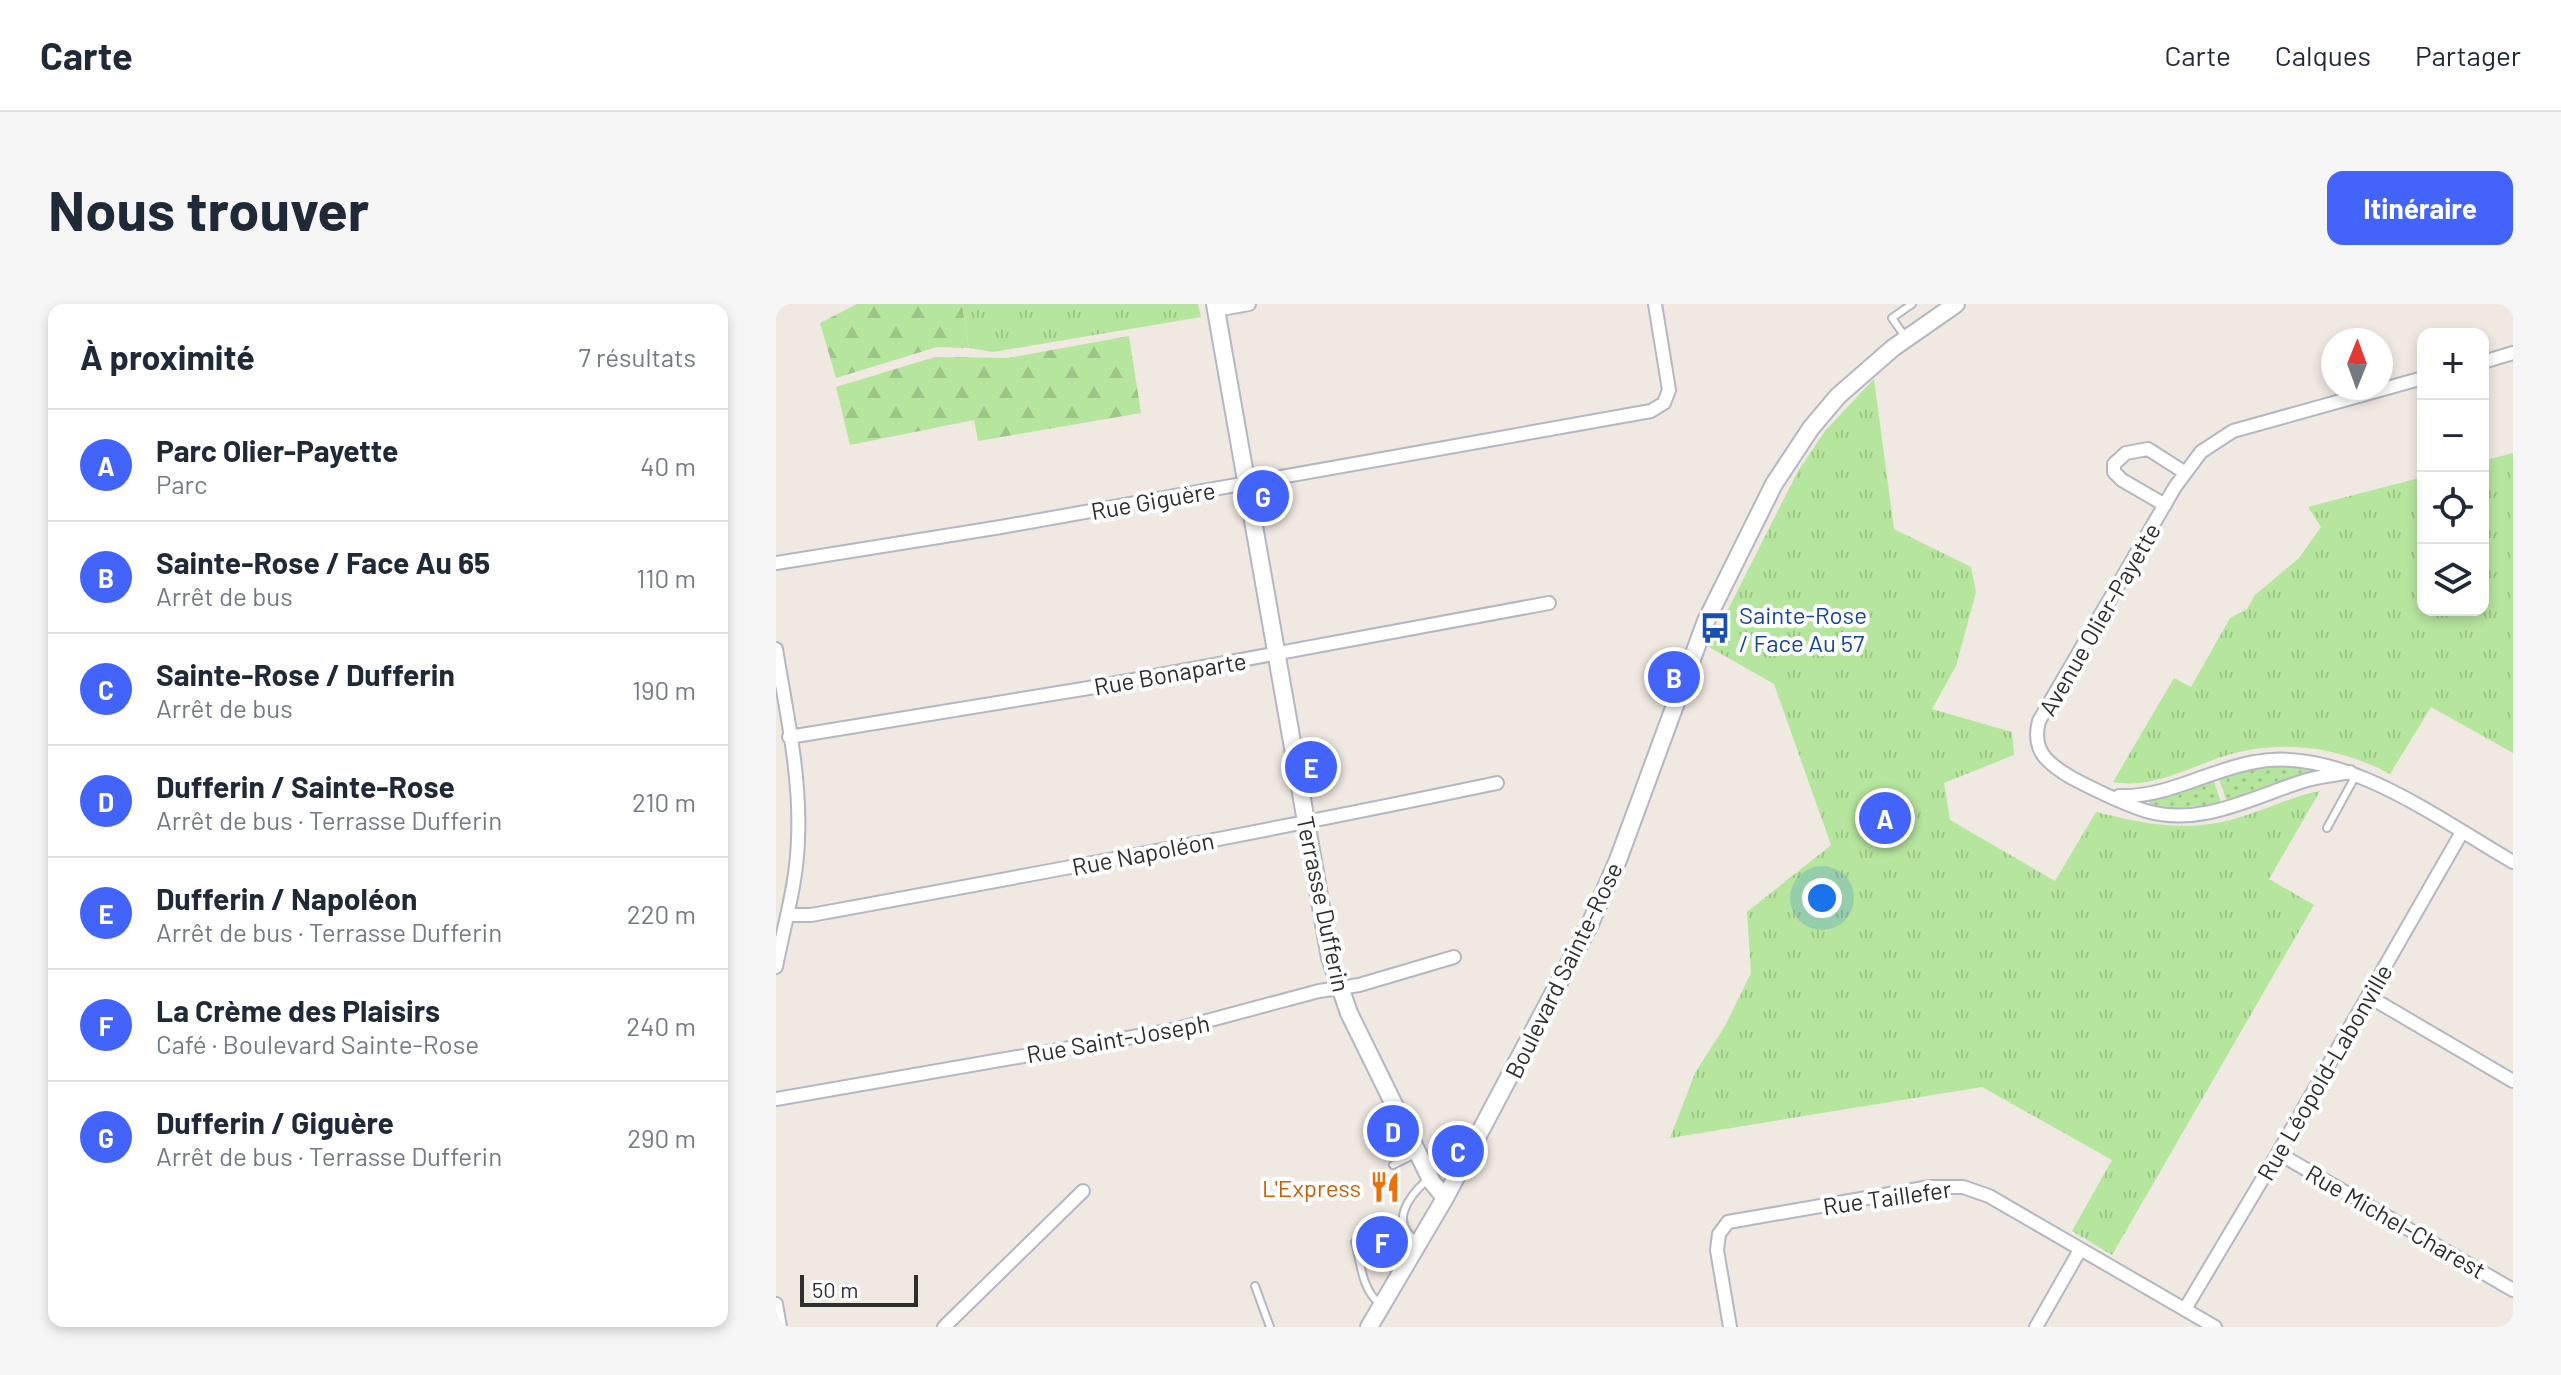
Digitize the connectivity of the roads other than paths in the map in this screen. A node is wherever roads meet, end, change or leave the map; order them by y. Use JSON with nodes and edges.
{"nodes":[{"id":1,"x":1249,"y":304,"type":"edge"},
{"id":2,"x":1655,"y":304,"type":"edge"},
{"id":3,"x":1912,"y":304,"type":"edge"},
{"id":4,"x":1956,"y":304,"type":"edge"},
{"id":5,"x":1215,"y":307,"type":"edge"},
{"id":6,"x":1906,"y":338,"type":"junction"},
{"id":7,"x":2513,"y":353,"type":"edge"},
{"id":8,"x":2489,"y":360,"type":"edge"},
{"id":9,"x":2417,"y":380,"type":"edge"},
{"id":10,"x":2184,"y":472,"type":"junction"},
{"id":11,"x":1246,"y":484,"type":"junction"},
{"id":12,"x":2165,"y":505,"type":"junction"},
{"id":13,"x":776,"y":563,"type":"edge"},
{"id":14,"x":1549,"y":603,"type":"dead end"},
{"id":15,"x":776,"y":649,"type":"edge"},
{"id":16,"x":1276,"y":655,"type":"junction"},
{"id":17,"x":789,"y":737,"type":"junction"},
{"id":18,"x":2353,"y":773,"type":"junction"},
{"id":19,"x":1497,"y":783,"type":"dead end"},
{"id":20,"x":2104,"y":793,"type":"junction"},
{"id":21,"x":1306,"y":823,"type":"junction"},
{"id":22,"x":2327,"y":828,"type":"dead end"},
{"id":23,"x":2462,"y":832,"type":"junction"},
{"id":24,"x":2513,"y":862,"type":"edge"},
{"id":25,"x":787,"y":915,"type":"junction"},
{"id":26,"x":1454,"y":957,"type":"dead end"},
{"id":27,"x":776,"y":967,"type":"edge"},
{"id":28,"x":1339,"y":988,"type":"junction"},
{"id":29,"x":2368,"y":996,"type":"junction"},
{"id":30,"x":2513,"y":1081,"type":"edge"},
{"id":31,"x":776,"y":1099,"type":"edge"},
{"id":32,"x":1417,"y":1153,"type":"junction"},
{"id":33,"x":2278,"y":1153,"type":"junction"},
{"id":34,"x":1393,"y":1165,"type":"dead end"},
{"id":35,"x":1430,"y":1178,"type":"junction"},
{"id":36,"x":1083,"y":1191,"type":"dead end"},
{"id":37,"x":1445,"y":1198,"type":"junction"},
{"id":38,"x":1355,"y":1242,"type":"dead end"},
{"id":39,"x":1420,"y":1243,"type":"junction"},
{"id":40,"x":2080,"y":1250,"type":"junction"},
{"id":41,"x":1255,"y":1286,"type":"dead end"},
{"id":42,"x":2513,"y":1290,"type":"edge"},
{"id":43,"x":776,"y":1304,"type":"edge"},
{"id":44,"x":1383,"y":1307,"type":"junction"},
{"id":45,"x":2185,"y":1309,"type":"junction"},
{"id":46,"x":1371,"y":1326,"type":"edge"},
{"id":47,"x":780,"y":1327,"type":"edge"},
{"id":48,"x":944,"y":1327,"type":"edge"},
{"id":49,"x":1270,"y":1327,"type":"edge"},
{"id":50,"x":1730,"y":1327,"type":"edge"},
{"id":51,"x":2036,"y":1327,"type":"edge"},
{"id":52,"x":2215,"y":1327,"type":"edge"}],
"edges":[{"from":1,"to":5,"type":"street"},
{"from":2,"to":11,"type":"street","name":"Rue Giguère"},
{"from":3,"to":6,"type":"lane"},
{"from":4,"to":6,"type":"street","name":"Boulevard Sainte-Rose"},
{"from":5,"to":11,"type":"street","name":"Terrasse Dufferin"},
{"from":6,"to":37,"type":"street","name":"Boulevard Sainte-Rose"},
{"from":7,"to":8,"type":"street"},
{"from":9,"to":10,"type":"street","name":"Avenue Olier-Payette"},
{"from":10,"to":12,"type":"street","name":"Avenue Olier-Payette"},
{"from":10,"to":12,"type":"street","name":"Avenue Olier-Payette"},
{"from":11,"to":13,"type":"street","name":"Rue Giguère"},
{"from":11,"to":16,"type":"street","name":"Terrasse Dufferin"},
{"from":12,"to":20,"type":"street","name":"Avenue Olier-Payette"},
{"from":14,"to":16,"type":"street","name":"Rue Bonaparte"},
{"from":15,"to":17,"type":"street"},
{"from":16,"to":17,"type":"street","name":"Rue Bonaparte"},
{"from":16,"to":21,"type":"street","name":"Terrasse Dufferin"},
{"from":17,"to":25,"type":"street"},
{"from":18,"to":20,"type":"street","name":"Avenue Olier-Payette"},
{"from":18,"to":20,"type":"street","name":"Avenue Olier-Payette"},
{"from":18,"to":22,"type":"lane"},
{"from":18,"to":23,"type":"street","name":"Avenue Olier-Payette"},
{"from":19,"to":21,"type":"street","name":"Rue Napoléon"},
{"from":21,"to":25,"type":"street","name":"Rue Napoléon"},
{"from":21,"to":28,"type":"street","name":"Terrasse Dufferin"},
{"from":23,"to":24,"type":"street","name":"Avenue Olier-Payette"},
{"from":23,"to":29,"type":"street","name":"Rue Léopold-Labonville"},
{"from":25,"to":27,"type":"street"},
{"from":26,"to":28,"type":"street","name":"Rue Saint-Joseph"},
{"from":28,"to":31,"type":"street","name":"Rue Saint-Joseph"},
{"from":28,"to":32,"type":"street","name":"Terrasse Dufferin"},
{"from":29,"to":30,"type":"street"},
{"from":29,"to":33,"type":"street","name":"Rue Léopold-Labonville"},
{"from":32,"to":34,"type":"lane"},
{"from":32,"to":35,"type":"street","name":"Terrasse Dufferin"},
{"from":33,"to":42,"type":"street","name":"Rue Michel-Charest"},
{"from":33,"to":45,"type":"street","name":"Rue Léopold-Labonville"},
{"from":35,"to":37,"type":"street","name":"Terrasse Dufferin"},
{"from":35,"to":39,"type":"lane"},
{"from":36,"to":48,"type":"street"},
{"from":37,"to":39,"type":"street","name":"Boulevard Sainte-Rose"},
{"from":38,"to":44,"type":"lane"},
{"from":39,"to":44,"type":"street","name":"Boulevard Sainte-Rose"},
{"from":40,"to":45,"type":"street","name":"Rue Taillefer"},
{"from":40,"to":50,"type":"street","name":"Rue Taillefer"},
{"from":40,"to":51,"type":"street"},
{"from":41,"to":49,"type":"lane"},
{"from":43,"to":47,"type":"street"},
{"from":44,"to":46,"type":"street","name":"Boulevard Sainte-Rose"},
{"from":45,"to":52,"type":"street","name":"Rue Taillefer"}]}
